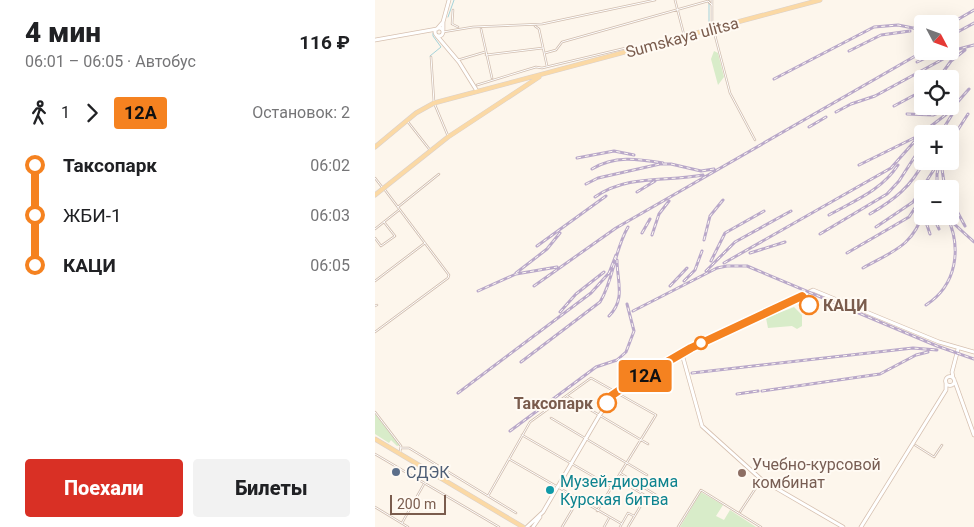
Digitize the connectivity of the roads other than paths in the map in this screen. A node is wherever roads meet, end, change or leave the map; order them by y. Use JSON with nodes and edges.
{"nodes":[{"id":1,"x":449,"y":0,"type":"edge"},
{"id":2,"x":655,"y":0,"type":"edge"},
{"id":3,"x":675,"y":0,"type":"edge"},
{"id":4,"x":712,"y":0,"type":"edge"},
{"id":5,"x":820,"y":0,"type":"edge"},
{"id":6,"x":801,"y":2,"type":"edge"},
{"id":7,"x":713,"y":5,"type":"junction"},
{"id":8,"x":453,"y":10,"type":"dead end"},
{"id":9,"x":677,"y":11,"type":"junction"},
{"id":10,"x":443,"y":22,"type":"junction"},
{"id":11,"x":542,"y":24,"type":"junction"},
{"id":12,"x":535,"y":26,"type":"junction"},
{"id":13,"x":481,"y":28,"type":"junction"},
{"id":14,"x":713,"y":28,"type":"junction"},
{"id":15,"x":437,"y":29,"type":"junction"},
{"id":16,"x":458,"y":29,"type":"junction"},
{"id":17,"x":539,"y":29,"type":"junction"},
{"id":18,"x":424,"y":31,"type":"junction"},
{"id":19,"x":443,"y":32,"type":"junction"},
{"id":20,"x":436,"y":35,"type":"junction"},
{"id":21,"x":684,"y":36,"type":"junction"},
{"id":22,"x":375,"y":40,"type":"edge"},
{"id":23,"x":444,"y":43,"type":"junction"},
{"id":24,"x":543,"y":48,"type":"junction"},
{"id":25,"x":485,"y":52,"type":"junction"},
{"id":26,"x":545,"y":54,"type":"junction"},
{"id":27,"x":486,"y":56,"type":"junction"},
{"id":28,"x":431,"y":57,"type":"dead end"},
{"id":29,"x":457,"y":60,"type":"junction"},
{"id":30,"x":582,"y":61,"type":"junction"},
{"id":31,"x":547,"y":67,"type":"junction"},
{"id":32,"x":544,"y":74,"type":"junction"},
{"id":33,"x":492,"y":79,"type":"junction"},
{"id":34,"x":520,"y":80,"type":"junction"},
{"id":35,"x":477,"y":84,"type":"dead end"},
{"id":36,"x":521,"y":88,"type":"junction"},
{"id":37,"x":477,"y":91,"type":"junction"},
{"id":38,"x":435,"y":104,"type":"junction"},
{"id":39,"x":407,"y":121,"type":"junction"},
{"id":40,"x":448,"y":137,"type":"junction"},
{"id":41,"x":755,"y":140,"type":"dead end"},
{"id":42,"x":375,"y":147,"type":"edge"},
{"id":43,"x":430,"y":151,"type":"junction"},
{"id":44,"x":439,"y":174,"type":"dead end"},
{"id":45,"x":375,"y":178,"type":"edge"},
{"id":46,"x":383,"y":188,"type":"junction"},
{"id":47,"x":375,"y":195,"type":"edge"},
{"id":48,"x":398,"y":207,"type":"junction"},
{"id":49,"x":399,"y":209,"type":"junction"},
{"id":50,"x":384,"y":222,"type":"junction"},
{"id":51,"x":375,"y":229,"type":"edge"},
{"id":52,"x":375,"y":238,"type":"edge"},
{"id":53,"x":425,"y":243,"type":"junction"},
{"id":54,"x":376,"y":279,"type":"edge"},
{"id":55,"x":375,"y":332,"type":"edge"},
{"id":56,"x":958,"y":349,"type":"junction"},
{"id":57,"x":974,"y":352,"type":"edge"},
{"id":58,"x":682,"y":354,"type":"junction"},
{"id":59,"x":951,"y":377,"type":"junction"},
{"id":60,"x":946,"y":382,"type":"junction"},
{"id":61,"x":955,"y":382,"type":"junction"},
{"id":62,"x":951,"y":386,"type":"junction"},
{"id":63,"x":955,"y":389,"type":"junction"},
{"id":64,"x":946,"y":390,"type":"junction"},
{"id":65,"x":616,"y":392,"type":"junction"},
{"id":66,"x":567,"y":396,"type":"junction"},
{"id":67,"x":375,"y":412,"type":"edge"},
{"id":68,"x":599,"y":416,"type":"junction"},
{"id":69,"x":551,"y":418,"type":"dead end"},
{"id":70,"x":522,"y":435,"type":"junction"},
{"id":71,"x":974,"y":435,"type":"edge"},
{"id":72,"x":375,"y":438,"type":"edge"},
{"id":73,"x":586,"y":439,"type":"junction"},
{"id":74,"x":640,"y":440,"type":"junction"},
{"id":75,"x":648,"y":444,"type":"dead end"},
{"id":76,"x":913,"y":444,"type":"junction"},
{"id":77,"x":942,"y":445,"type":"dead end"},
{"id":78,"x":400,"y":450,"type":"junction"},
{"id":79,"x":375,"y":454,"type":"edge"},
{"id":80,"x":509,"y":458,"type":"junction"},
{"id":81,"x":626,"y":462,"type":"junction"},
{"id":82,"x":571,"y":463,"type":"junction"},
{"id":83,"x":620,"y":473,"type":"junction"},
{"id":84,"x":647,"y":475,"type":"dead end"},
{"id":85,"x":616,"y":479,"type":"junction"},
{"id":86,"x":762,"y":480,"type":"junction"},
{"id":87,"x":425,"y":483,"type":"junction"},
{"id":88,"x":557,"y":487,"type":"junction"},
{"id":89,"x":612,"y":487,"type":"junction"},
{"id":90,"x":488,"y":496,"type":"junction"},
{"id":91,"x":646,"y":497,"type":"junction"},
{"id":92,"x":578,"y":500,"type":"junction"},
{"id":93,"x":375,"y":507,"type":"edge"},
{"id":94,"x":597,"y":511,"type":"junction"},
{"id":95,"x":543,"y":512,"type":"junction"},
{"id":96,"x":516,"y":513,"type":"dead end"},
{"id":97,"x":740,"y":513,"type":"junction"},
{"id":98,"x":635,"y":516,"type":"junction"},
{"id":99,"x":609,"y":517,"type":"junction"},
{"id":100,"x":401,"y":523,"type":"junction"},
{"id":101,"x":622,"y":524,"type":"junction"},
{"id":102,"x":562,"y":526,"type":"edge"},
{"id":103,"x":408,"y":527,"type":"edge"},
{"id":104,"x":499,"y":527,"type":"edge"},
{"id":105,"x":523,"y":527,"type":"edge"},
{"id":106,"x":527,"y":527,"type":"edge"},
{"id":107,"x":533,"y":527,"type":"edge"},
{"id":108,"x":566,"y":527,"type":"edge"},
{"id":109,"x":604,"y":527,"type":"edge"},
{"id":110,"x":620,"y":527,"type":"edge"},
{"id":111,"x":628,"y":527,"type":"edge"},
{"id":112,"x":678,"y":527,"type":"edge"},
{"id":113,"x":761,"y":527,"type":"edge"},
{"id":114,"x":843,"y":527,"type":"edge"},
{"id":115,"x":861,"y":527,"type":"edge"}],
"edges":[{"from":1,"to":10,"type":"street"},
{"from":2,"to":11,"type":"street"},
{"from":3,"to":9,"type":"street"},
{"from":4,"to":7,"type":"street"},
{"from":5,"to":6,"type":"main road","name":"Sumskaya ulitsa"},
{"from":6,"to":14,"type":"main road","name":"Sumskaya ulitsa"},
{"from":7,"to":9,"type":"street"},
{"from":7,"to":14,"type":"street"},
{"from":8,"to":16,"type":"street"},
{"from":9,"to":21,"type":"street"},
{"from":9,"to":26,"type":"street"},
{"from":10,"to":15,"type":"street"},
{"from":10,"to":19,"type":"street"},
{"from":11,"to":12,"type":"street"},
{"from":11,"to":17,"type":"street"},
{"from":12,"to":13,"type":"street"},
{"from":12,"to":17,"type":"street"},
{"from":13,"to":16,"type":"street"},
{"from":13,"to":25,"type":"street"},
{"from":14,"to":21,"type":"main road","name":"Sumskaya ulitsa"},
{"from":14,"to":41,"type":"street"},
{"from":15,"to":18,"type":"street"},
{"from":15,"to":19,"type":"street"},
{"from":15,"to":20,"type":"street"},
{"from":16,"to":19,"type":"street"},
{"from":17,"to":24,"type":"street"},
{"from":18,"to":20,"type":"street"},
{"from":18,"to":22,"type":"street"},
{"from":19,"to":20,"type":"street"},
{"from":19,"to":23,"type":"street"},
{"from":20,"to":23,"type":"street"},
{"from":21,"to":30,"type":"main road","name":"Sumskaya ulitsa"},
{"from":23,"to":29,"type":"street"},
{"from":24,"to":26,"type":"street"},
{"from":24,"to":27,"type":"street"},
{"from":25,"to":27,"type":"street"},
{"from":25,"to":29,"type":"street"},
{"from":26,"to":31,"type":"street"},
{"from":27,"to":33,"type":"street"},
{"from":28,"to":38,"type":"street"},
{"from":29,"to":37,"type":"street"},
{"from":30,"to":31,"type":"street"},
{"from":30,"to":32,"type":"main road","name":"Sumskaya ulitsa"},
{"from":31,"to":33,"type":"street"},
{"from":32,"to":34,"type":"main road"},
{"from":32,"to":36,"type":"main road"},
{"from":33,"to":35,"type":"street"},
{"from":34,"to":36,"type":"main road"},
{"from":34,"to":37,"type":"main road"},
{"from":36,"to":40,"type":"main road"},
{"from":37,"to":38,"type":"main road"},
{"from":38,"to":39,"type":"main road"},
{"from":38,"to":40,"type":"street"},
{"from":39,"to":42,"type":"main road"},
{"from":39,"to":43,"type":"street"},
{"from":40,"to":43,"type":"main road"},
{"from":43,"to":46,"type":"main road"},
{"from":44,"to":48,"type":"street"},
{"from":45,"to":46,"type":"street"},
{"from":46,"to":47,"type":"main road"},
{"from":46,"to":48,"type":"street"},
{"from":48,"to":49,"type":"street"},
{"from":49,"to":50,"type":"street"},
{"from":49,"to":53,"type":"street"},
{"from":50,"to":51,"type":"street"},
{"from":50,"to":52,"type":"street"},
{"from":53,"to":54,"type":"street"},
{"from":53,"to":55,"type":"street"},
{"from":56,"to":57,"type":"street"},
{"from":56,"to":58,"type":"street"},
{"from":56,"to":59,"type":"street"},
{"from":58,"to":65,"type":"street"},
{"from":58,"to":86,"type":"street"},
{"from":59,"to":60,"type":"street"},
{"from":59,"to":61,"type":"street"},
{"from":60,"to":62,"type":"street"},
{"from":60,"to":64,"type":"street"},
{"from":61,"to":62,"type":"street"},
{"from":61,"to":63,"type":"street"},
{"from":62,"to":63,"type":"street"},
{"from":62,"to":64,"type":"street"},
{"from":63,"to":71,"type":"street"},
{"from":64,"to":76,"type":"street"},
{"from":65,"to":66,"type":"street"},
{"from":65,"to":68,"type":"street"},
{"from":65,"to":74,"type":"street"},
{"from":66,"to":68,"type":"street"},
{"from":66,"to":70,"type":"street"},
{"from":67,"to":78,"type":"street"},
{"from":68,"to":73,"type":"street"},
{"from":68,"to":74,"type":"street"},
{"from":69,"to":73,"type":"street"},
{"from":70,"to":80,"type":"street"},
{"from":70,"to":82,"type":"street"},
{"from":72,"to":78,"type":"main road"},
{"from":73,"to":81,"type":"street"},
{"from":73,"to":82,"type":"street"},
{"from":74,"to":75,"type":"street"},
{"from":74,"to":81,"type":"street"},
{"from":76,"to":77,"type":"street"},
{"from":76,"to":115,"type":"street"},
{"from":78,"to":90,"type":"street"},
{"from":78,"to":105,"type":"main road"},
{"from":79,"to":87,"type":"street"},
{"from":80,"to":88,"type":"street"},
{"from":80,"to":90,"type":"street"},
{"from":81,"to":83,"type":"street"},
{"from":81,"to":84,"type":"street"},
{"from":82,"to":88,"type":"street"},
{"from":82,"to":89,"type":"street"},
{"from":83,"to":85,"type":"street"},
{"from":83,"to":91,"type":"street"},
{"from":85,"to":89,"type":"street"},
{"from":85,"to":91,"type":"street"},
{"from":86,"to":97,"type":"street"},
{"from":86,"to":114,"type":"street"},
{"from":87,"to":100,"type":"street"},
{"from":87,"to":104,"type":"street"},
{"from":88,"to":92,"type":"street"},
{"from":88,"to":95,"type":"street"},
{"from":89,"to":94,"type":"street"},
{"from":90,"to":96,"type":"street"},
{"from":91,"to":98,"type":"street"},
{"from":92,"to":94,"type":"street"},
{"from":92,"to":102,"type":"street"},
{"from":93,"to":100,"type":"street"},
{"from":94,"to":99,"type":"street"},
{"from":95,"to":106,"type":"street"},
{"from":95,"to":107,"type":"street"},
{"from":97,"to":112,"type":"street"},
{"from":97,"to":113,"type":"street"},
{"from":98,"to":101,"type":"street"},
{"from":98,"to":111,"type":"street"},
{"from":99,"to":101,"type":"street"},
{"from":99,"to":109,"type":"street"},
{"from":100,"to":103,"type":"street"},
{"from":101,"to":110,"type":"street"},
{"from":102,"to":108,"type":"street"}]}
